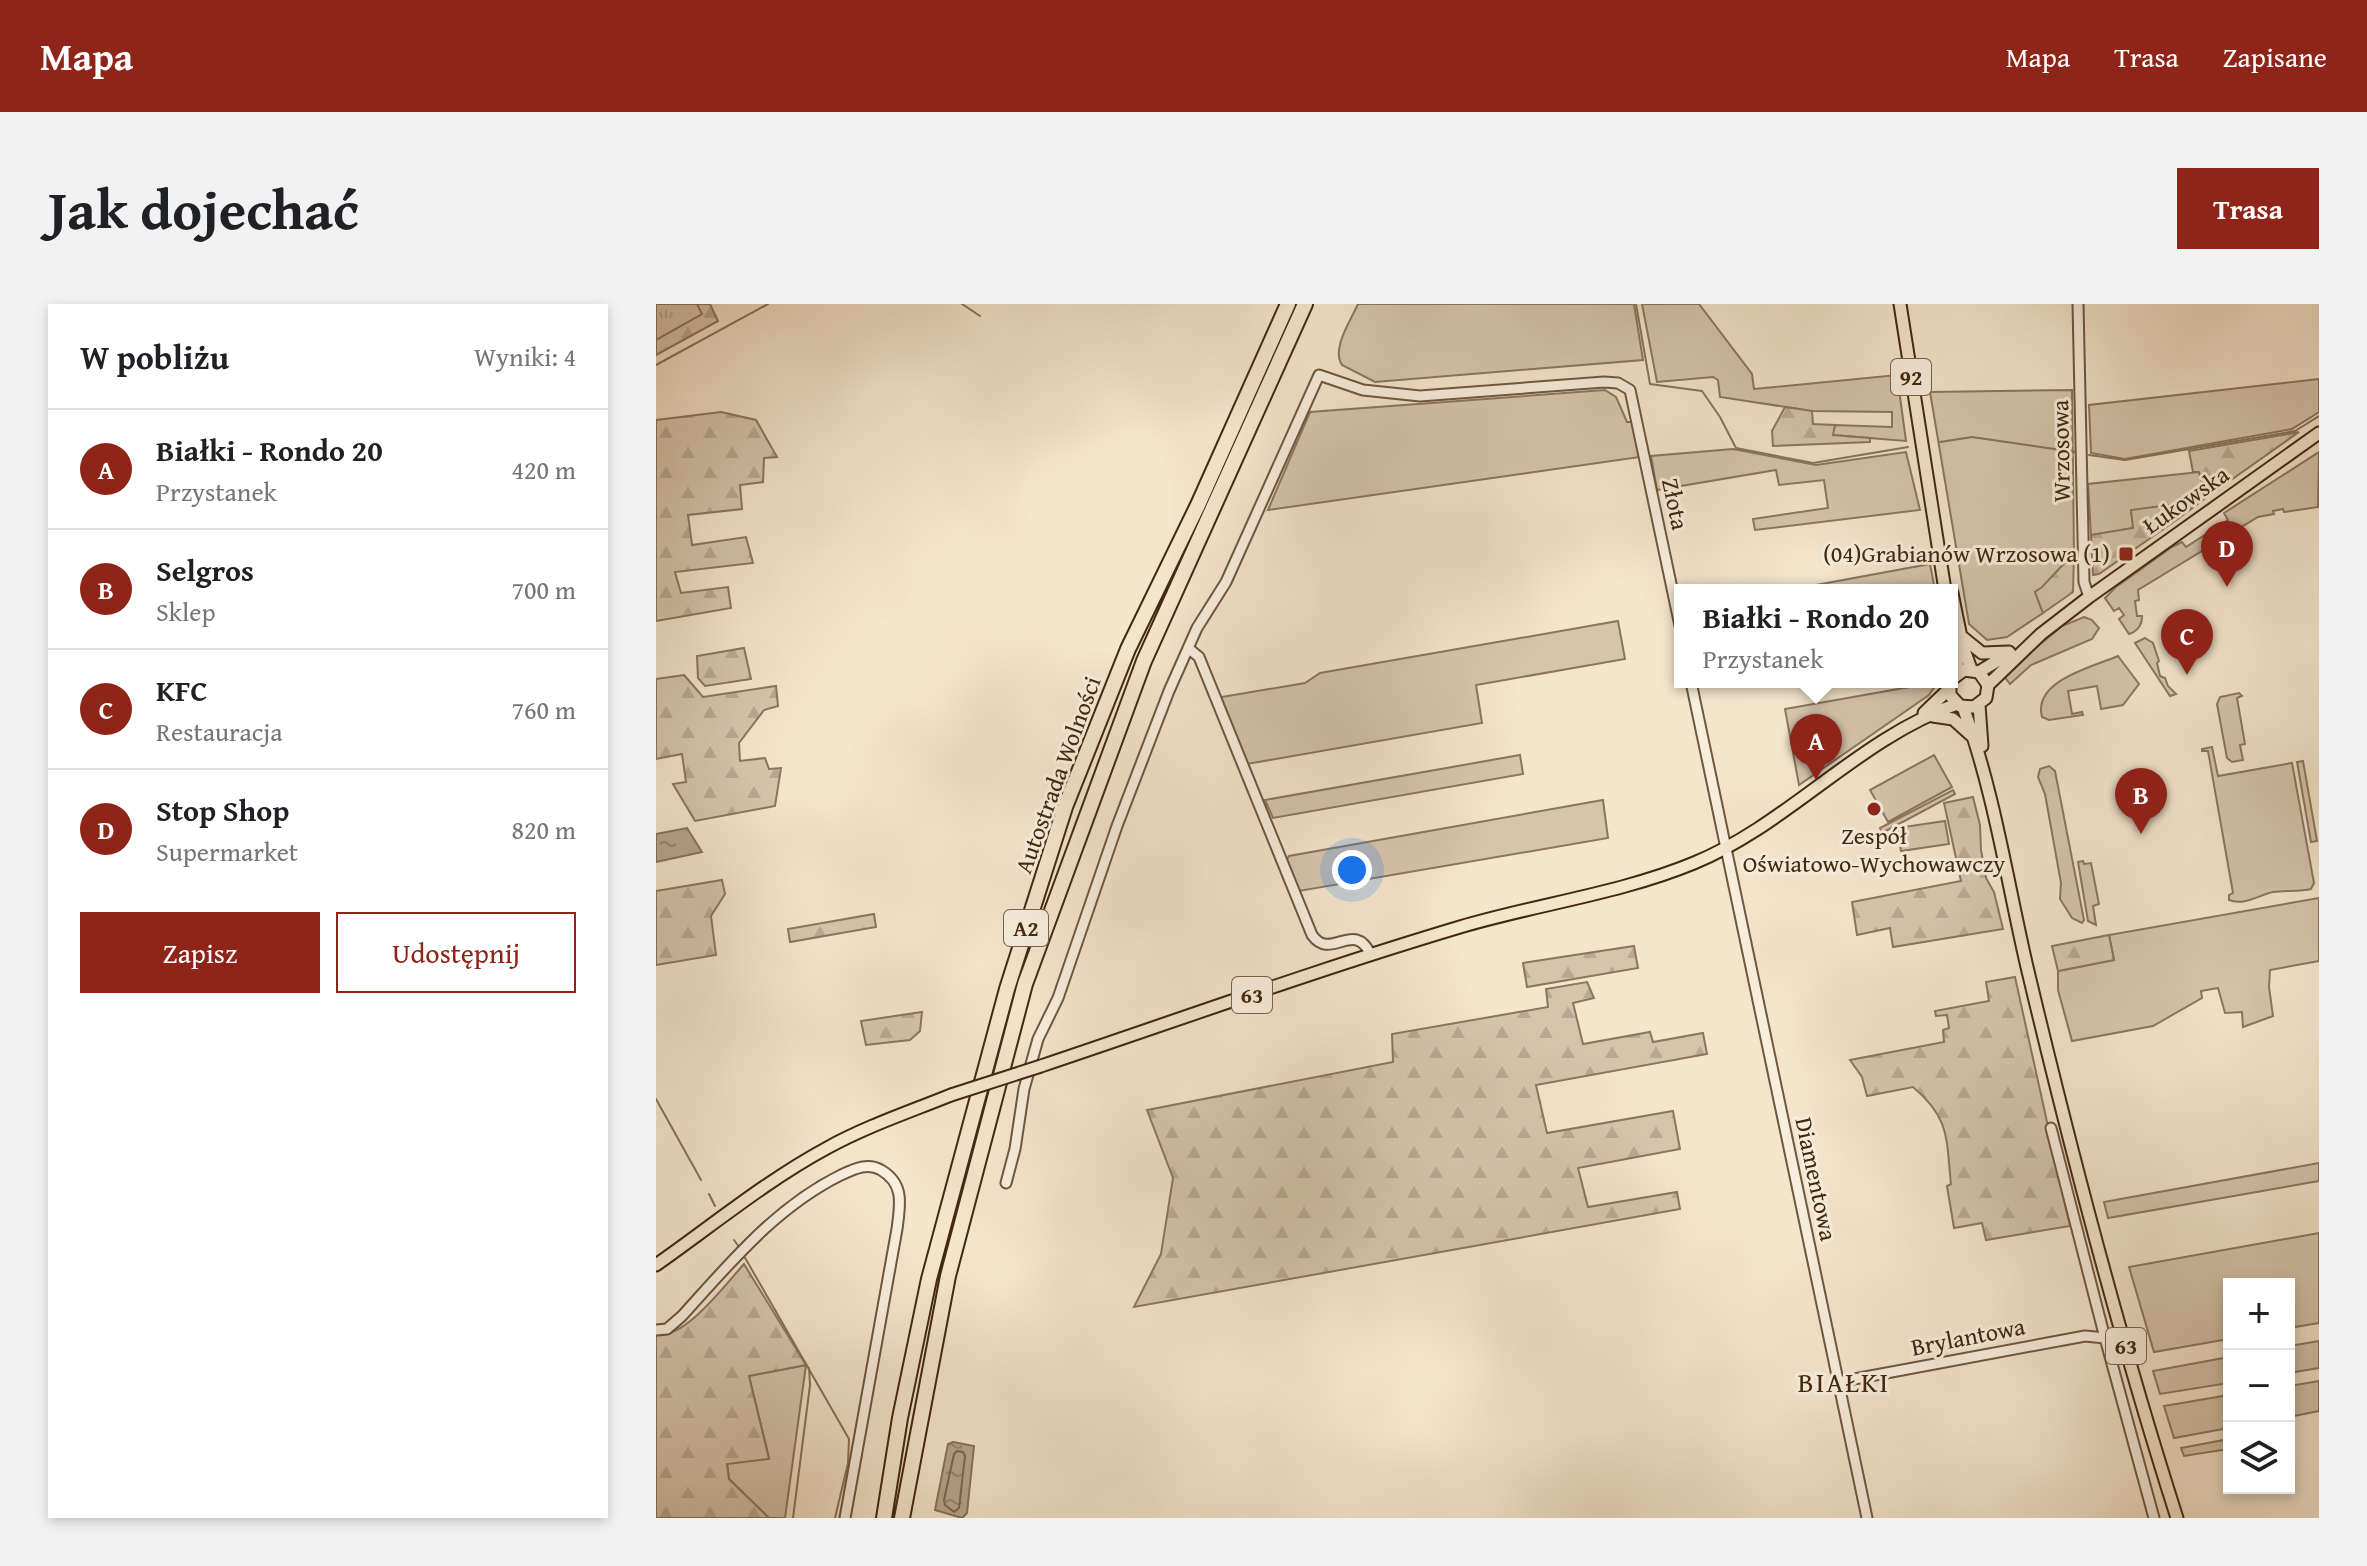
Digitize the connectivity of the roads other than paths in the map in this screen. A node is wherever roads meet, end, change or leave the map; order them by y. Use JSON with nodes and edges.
{"nodes":[{"id":1,"x":1288,"y":304,"type":"edge"},
{"id":2,"x":1305,"y":304,"type":"edge"},
{"id":3,"x":1900,"y":304,"type":"edge"},
{"id":4,"x":2078,"y":304,"type":"edge"},
{"id":5,"x":2319,"y":433,"type":"edge"},
{"id":6,"x":1923,"y":450,"type":"junction"},
{"id":7,"x":1944,"y":584,"type":"edge"},
{"id":8,"x":1951,"y":584,"type":"edge"},
{"id":9,"x":2089,"y":597,"type":"junction"},
{"id":10,"x":1674,"y":598,"type":"edge"},
{"id":11,"x":1958,"y":631,"type":"edge"},
{"id":12,"x":1958,"y":633,"type":"edge"},
{"id":13,"x":2041,"y":634,"type":"junction"},
{"id":14,"x":1188,"y":648,"type":"junction"},
{"id":15,"x":2013,"y":651,"type":"junction"},
{"id":16,"x":1975,"y":671,"type":"junction"},
{"id":17,"x":1958,"y":678,"type":"edge"},
{"id":18,"x":1988,"y":685,"type":"junction"},
{"id":19,"x":1692,"y":688,"type":"edge"},
{"id":20,"x":1945,"y":688,"type":"edge"},
{"id":21,"x":1954,"y":688,"type":"edge"},
{"id":22,"x":1979,"y":705,"type":"junction"},
{"id":23,"x":1960,"y":706,"type":"junction"},
{"id":24,"x":1928,"y":716,"type":"junction"},
{"id":25,"x":1905,"y":729,"type":"junction"},
{"id":26,"x":1973,"y":737,"type":"junction"},
{"id":27,"x":1989,"y":795,"type":"junction"},
{"id":28,"x":1726,"y":848,"type":"junction"},
{"id":29,"x":1371,"y":955,"type":"junction"},
{"id":30,"x":2051,"y":1128,"type":"dead end"},
{"id":31,"x":1006,"y":1183,"type":"dead end"},
{"id":32,"x":656,"y":1265,"type":"edge"},
{"id":33,"x":656,"y":1330,"type":"edge"},
{"id":34,"x":2105,"y":1338,"type":"junction"},
{"id":35,"x":1838,"y":1382,"type":"junction"},
{"id":36,"x":845,"y":1518,"type":"edge"},
{"id":37,"x":884,"y":1518,"type":"edge"},
{"id":38,"x":902,"y":1518,"type":"edge"},
{"id":39,"x":1867,"y":1518,"type":"edge"},
{"id":40,"x":2154,"y":1518,"type":"edge"},
{"id":41,"x":2177,"y":1518,"type":"edge"}],
"edges":[{"from":1,"to":37,"type":"highway","name":"Autostrada Wolności","number":"A2"},
{"from":2,"to":38,"type":"highway","name":"Autostrada Wolności","number":"A2"},
{"from":3,"to":6,"type":"main road","number":"92"},
{"from":4,"to":9,"type":"street","name":"Wrzosowa"},
{"from":5,"to":9,"type":"main road","name":"Łukowska"},
{"from":6,"to":7,"type":"main road","number":"92"},
{"from":6,"to":8,"type":"main road","number":"92"},
{"from":9,"to":13,"type":"main road","name":"Łukowska"},
{"from":10,"to":14,"type":"street","name":"Złota"},
{"from":11,"to":15,"type":"main road"},
{"from":12,"to":16,"type":"main road","number":"92"},
{"from":13,"to":15,"type":"main road","name":"Łukowska"},
{"from":13,"to":18,"type":"main road","name":"Łukowska"},
{"from":14,"to":29,"type":"street"},
{"from":14,"to":31,"type":"street"},
{"from":15,"to":16,"type":"main road","name":"Łukowska"},
{"from":16,"to":17,"type":"main road","number":"63"},
{"from":16,"to":18,"type":"main road"},
{"from":18,"to":22,"type":"main road","number":"63"},
{"from":19,"to":28,"type":"street"},
{"from":20,"to":25,"type":"main road","number":"63"},
{"from":21,"to":23,"type":"main road","number":"63"},
{"from":22,"to":23,"type":"main road","number":"63"},
{"from":22,"to":27,"type":"main road","number":"63"},
{"from":23,"to":24,"type":"main road","number":"63"},
{"from":23,"to":26,"type":"main road","number":"63"},
{"from":24,"to":25,"type":"main road","number":"63"},
{"from":24,"to":26,"type":"main road"},
{"from":25,"to":28,"type":"main road","number":"63"},
{"from":26,"to":27,"type":"main road","number":"63"},
{"from":27,"to":41,"type":"main road","number":"63"},
{"from":28,"to":29,"type":"main road","number":"63"},
{"from":28,"to":35,"type":"street","name":"Diamentowa"},
{"from":29,"to":32,"type":"main road","number":"63","bridge":true},
{"from":30,"to":34,"type":"street"},
{"from":33,"to":36,"type":"street"},
{"from":34,"to":35,"type":"street","name":"Brylantowa"},
{"from":34,"to":40,"type":"street"},
{"from":35,"to":39,"type":"street","name":"Diamentowa"}]}
